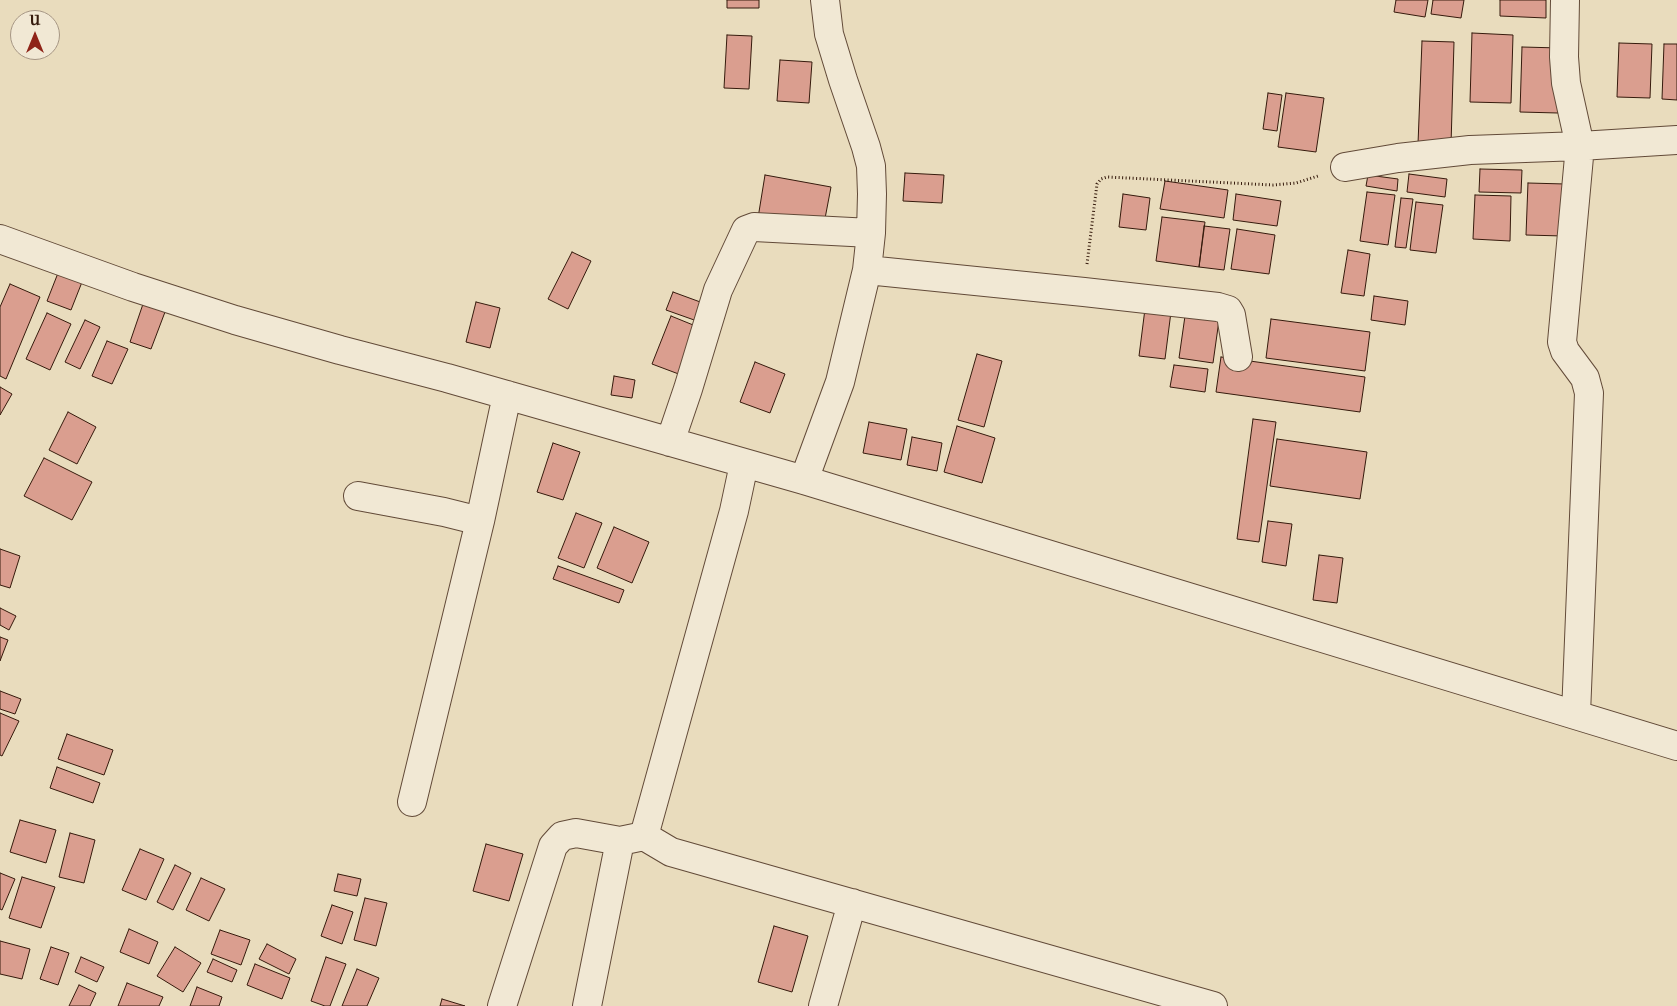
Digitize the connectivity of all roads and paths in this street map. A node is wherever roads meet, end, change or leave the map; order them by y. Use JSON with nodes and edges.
{"nodes":[{"id":1,"x":825,"y":0,"type":"edge"},
{"id":2,"x":1565,"y":0,"type":"edge"},
{"id":3,"x":1677,"y":140,"type":"edge"},
{"id":4,"x":1580,"y":146,"type":"junction"},
{"id":5,"x":1345,"y":167,"type":"joint"},
{"id":6,"x":871,"y":233,"type":"junction"},
{"id":7,"x":0,"y":239,"type":"edge"},
{"id":8,"x":867,"y":270,"type":"junction"},
{"id":9,"x":1084,"y":292,"type":"junction"},
{"id":10,"x":1238,"y":357,"type":"dead end"},
{"id":11,"x":507,"y":395,"type":"junction"},
{"id":12,"x":670,"y":442,"type":"junction"},
{"id":13,"x":744,"y":464,"type":"junction"},
{"id":14,"x":804,"y":480,"type":"junction"},
{"id":15,"x":358,"y":496,"type":"dead end"},
{"id":16,"x":480,"y":521,"type":"junction"},
{"id":17,"x":1576,"y":714,"type":"junction"},
{"id":18,"x":1677,"y":746,"type":"edge"},
{"id":19,"x":412,"y":802,"type":"dead end"},
{"id":20,"x":632,"y":839,"type":"junction"},
{"id":21,"x":852,"y":903,"type":"junction"},
{"id":22,"x":502,"y":1006,"type":"edge"},
{"id":23,"x":587,"y":1006,"type":"edge"},
{"id":24,"x":823,"y":1006,"type":"edge"},
{"id":25,"x":1212,"y":1006,"type":"edge"}],
"edges":[{"from":1,"to":6,"type":"street"},
{"from":2,"to":4,"type":"street"},
{"from":3,"to":4,"type":"street"},
{"from":4,"to":5,"type":"street"},
{"from":4,"to":17,"type":"street"},
{"from":5,"to":9,"type":"path"},
{"from":6,"to":8,"type":"street"},
{"from":6,"to":12,"type":"street"},
{"from":7,"to":11,"type":"street"},
{"from":8,"to":9,"type":"street"},
{"from":8,"to":14,"type":"street"},
{"from":9,"to":10,"type":"street"},
{"from":11,"to":12,"type":"street"},
{"from":11,"to":16,"type":"street"},
{"from":12,"to":13,"type":"street"},
{"from":13,"to":14,"type":"street"},
{"from":13,"to":20,"type":"street"},
{"from":14,"to":17,"type":"street"},
{"from":15,"to":16,"type":"street"},
{"from":16,"to":19,"type":"street"},
{"from":17,"to":18,"type":"street"},
{"from":20,"to":21,"type":"street"},
{"from":20,"to":22,"type":"street"},
{"from":20,"to":23,"type":"street"},
{"from":21,"to":24,"type":"street"},
{"from":21,"to":25,"type":"street"}]}
